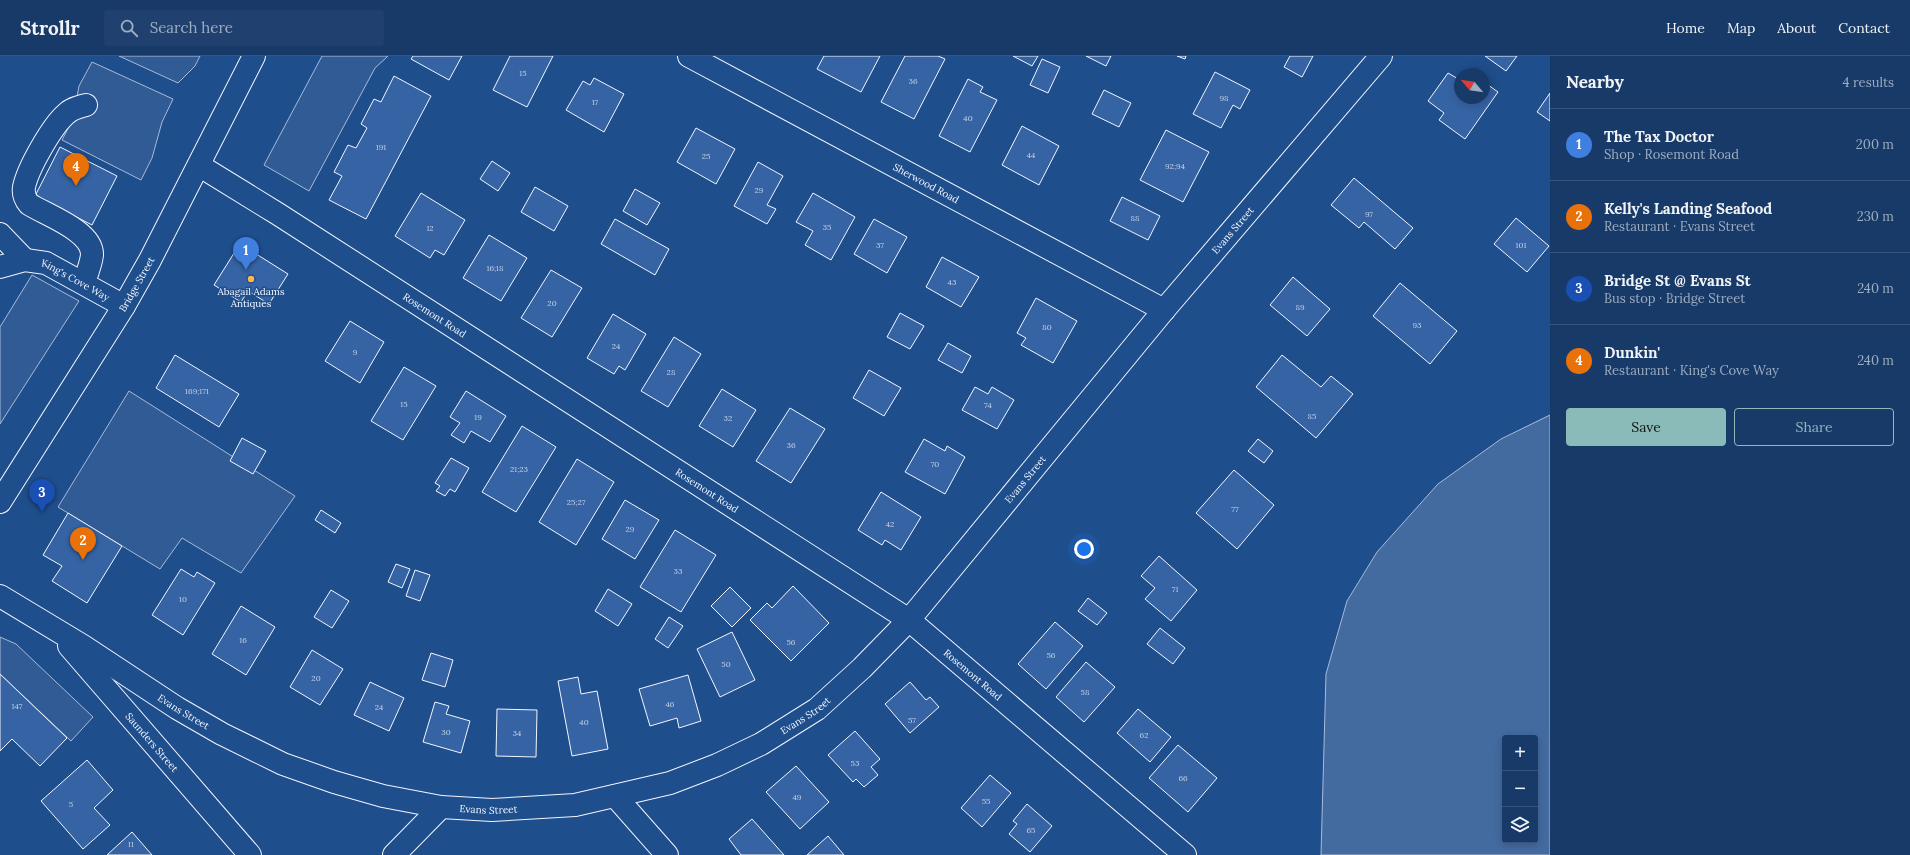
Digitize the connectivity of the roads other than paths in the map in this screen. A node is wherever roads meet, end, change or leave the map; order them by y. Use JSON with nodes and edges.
{"nodes":[{"id":1,"x":254,"y":56,"type":"edge"},
{"id":2,"x":689,"y":56,"type":"edge"},
{"id":3,"x":1382,"y":56,"type":"edge"},
{"id":4,"x":86,"y":105,"type":"dead end"},
{"id":5,"x":200,"y":166,"type":"junction"},
{"id":6,"x":0,"y":234,"type":"edge"},
{"id":7,"x":25,"y":260,"type":"junction"},
{"id":8,"x":0,"y":267,"type":"edge"},
{"id":9,"x":84,"y":282,"type":"junction"},
{"id":10,"x":124,"y":306,"type":"junction"},
{"id":11,"x":1164,"y":310,"type":"junction"},
{"id":12,"x":0,"y":502,"type":"edge"},
{"id":13,"x":0,"y":596,"type":"edge"},
{"id":14,"x":908,"y":620,"type":"junction"},
{"id":15,"x":55,"y":629,"type":"junction"},
{"id":16,"x":615,"y":796,"type":"junction"},
{"id":17,"x":442,"y":807,"type":"junction"},
{"id":18,"x":250,"y":855,"type":"edge"},
{"id":19,"x":394,"y":855,"type":"edge"},
{"id":20,"x":667,"y":855,"type":"edge"},
{"id":21,"x":1185,"y":855,"type":"edge"}],
"edges":[{"from":1,"to":5,"type":"street","name":"Bridge Street"},
{"from":2,"to":11,"type":"street","name":"Sherwood Road"},
{"from":3,"to":11,"type":"street","name":"Evans Street"},
{"from":4,"to":9,"type":"street"},
{"from":5,"to":10,"type":"street","name":"Bridge Street"},
{"from":5,"to":14,"type":"street","name":"Rosemont Road"},
{"from":6,"to":7,"type":"street"},
{"from":7,"to":8,"type":"street","name":"King's Cove Way"},
{"from":7,"to":9,"type":"street","name":"King's Cove Way"},
{"from":9,"to":10,"type":"street","name":"King's Cove Way"},
{"from":10,"to":12,"type":"street","name":"Bridge Street"},
{"from":11,"to":14,"type":"street","name":"Evans Street"},
{"from":13,"to":15,"type":"street","name":"Evans Street"},
{"from":14,"to":16,"type":"street","name":"Evans Street"},
{"from":14,"to":21,"type":"street","name":"Rosemont Road"},
{"from":15,"to":17,"type":"street","name":"Evans Street"},
{"from":15,"to":18,"type":"street","name":"Saunders Street"},
{"from":16,"to":17,"type":"street","name":"Evans Street"},
{"from":16,"to":20,"type":"street"},
{"from":17,"to":19,"type":"street"}]}
